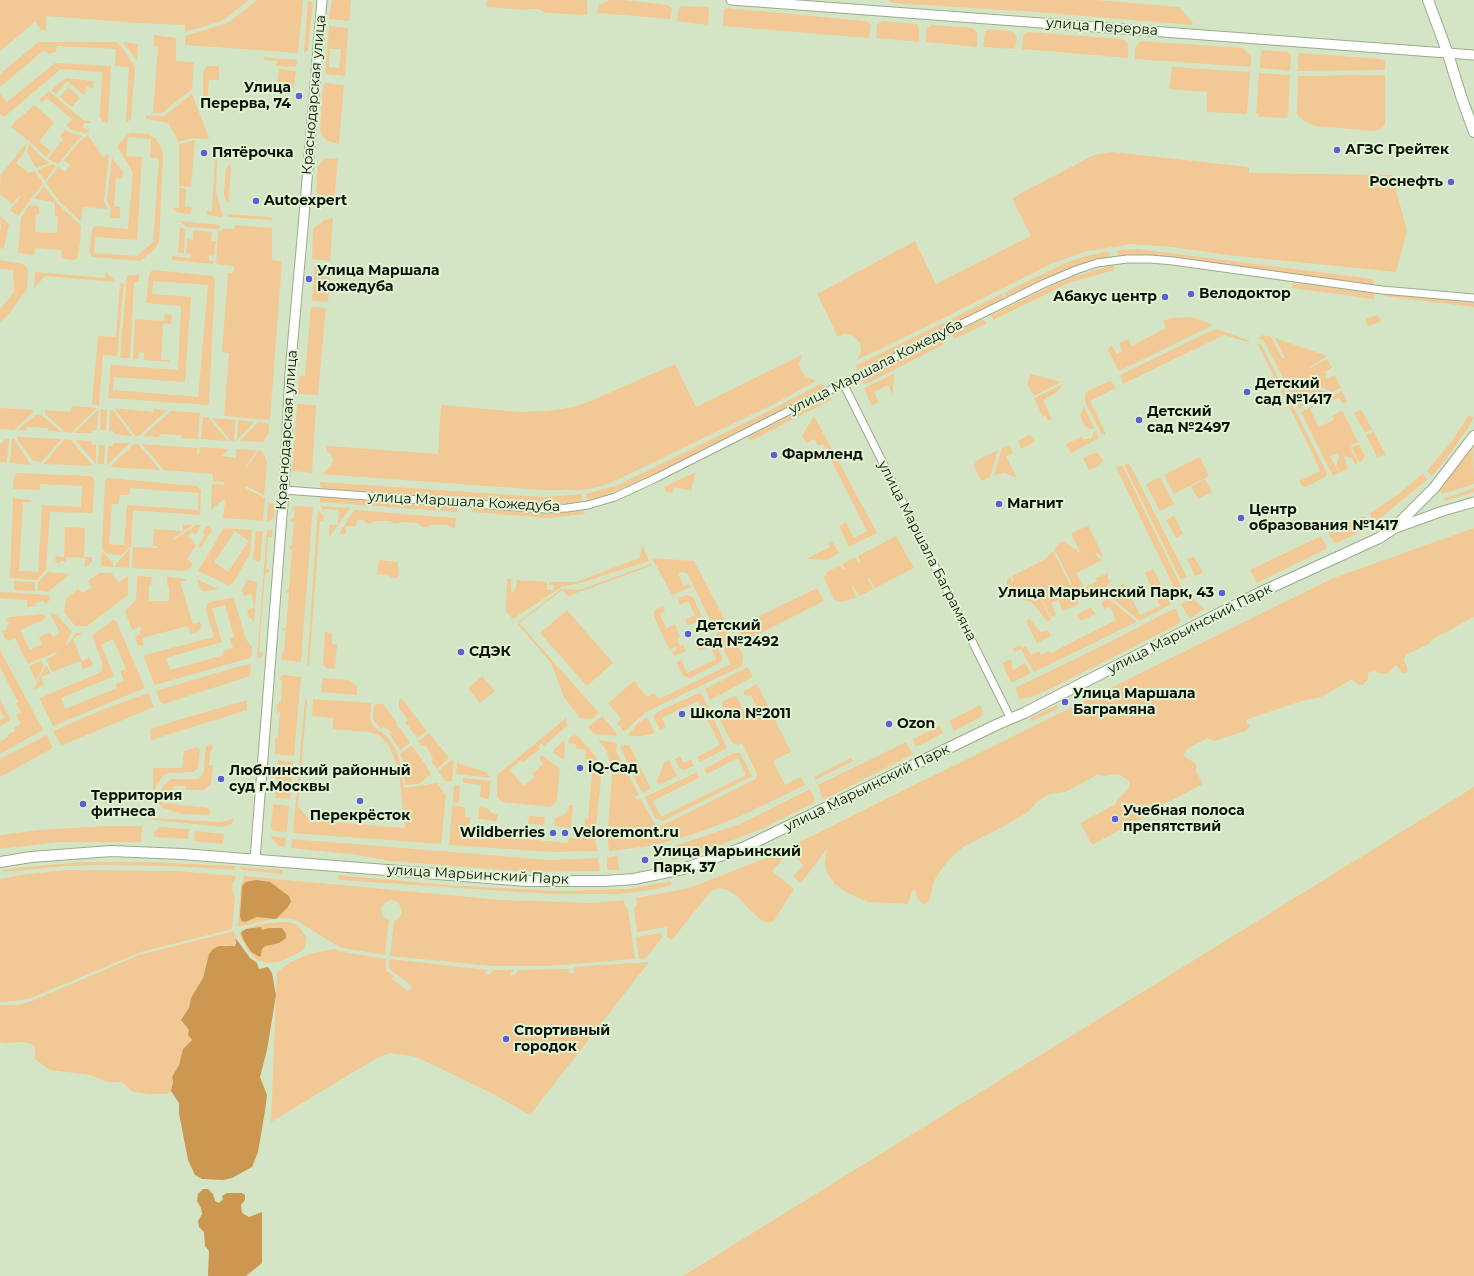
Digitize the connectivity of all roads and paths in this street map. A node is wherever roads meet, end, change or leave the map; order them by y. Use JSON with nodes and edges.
{"nodes":[{"id":1,"x":322,"y":0,"type":"edge"},
{"id":2,"x":731,"y":0,"type":"edge"},
{"id":3,"x":1428,"y":0,"type":"edge"},
{"id":4,"x":1448,"y":54,"type":"junction"},
{"id":5,"x":1474,"y":55,"type":"edge"},
{"id":6,"x":1474,"y":132,"type":"edge"},
{"id":7,"x":1474,"y":298,"type":"edge"},
{"id":8,"x":844,"y":383,"type":"junction"},
{"id":9,"x":1474,"y":436,"type":"edge"},
{"id":10,"x":284,"y":490,"type":"junction"},
{"id":11,"x":1474,"y":502,"type":"edge"},
{"id":12,"x":1393,"y":529,"type":"junction"},
{"id":13,"x":1011,"y":719,"type":"junction"},
{"id":14,"x":255,"y":859,"type":"junction"},
{"id":15,"x":0,"y":862,"type":"edge"}],
"edges":[{"from":1,"to":10,"type":"street","name":"Краснодарская улица"},
{"from":2,"to":4,"type":"street","name":"улица Перерва"},
{"from":3,"to":4,"type":"main road"},
{"from":4,"to":5,"type":"street","name":"улица Перерва"},
{"from":4,"to":6,"type":"main road"},
{"from":7,"to":8,"type":"street","name":"улица Маршала Кожедуба"},
{"from":8,"to":10,"type":"street","name":"улица Маршала Кожедуба"},
{"from":8,"to":13,"type":"street","name":"улица Маршала Баграмяна"},
{"from":9,"to":12,"type":"main road"},
{"from":10,"to":14,"type":"street","name":"Краснодарская улица"},
{"from":11,"to":12,"type":"street","name":"улица Марьинский Парк"},
{"from":12,"to":13,"type":"main road","name":"улица Марьинский Парк"},
{"from":13,"to":14,"type":"main road","name":"улица Марьинский Парк"},
{"from":14,"to":15,"type":"main road","name":"улица Марьинский Парк"}]}
